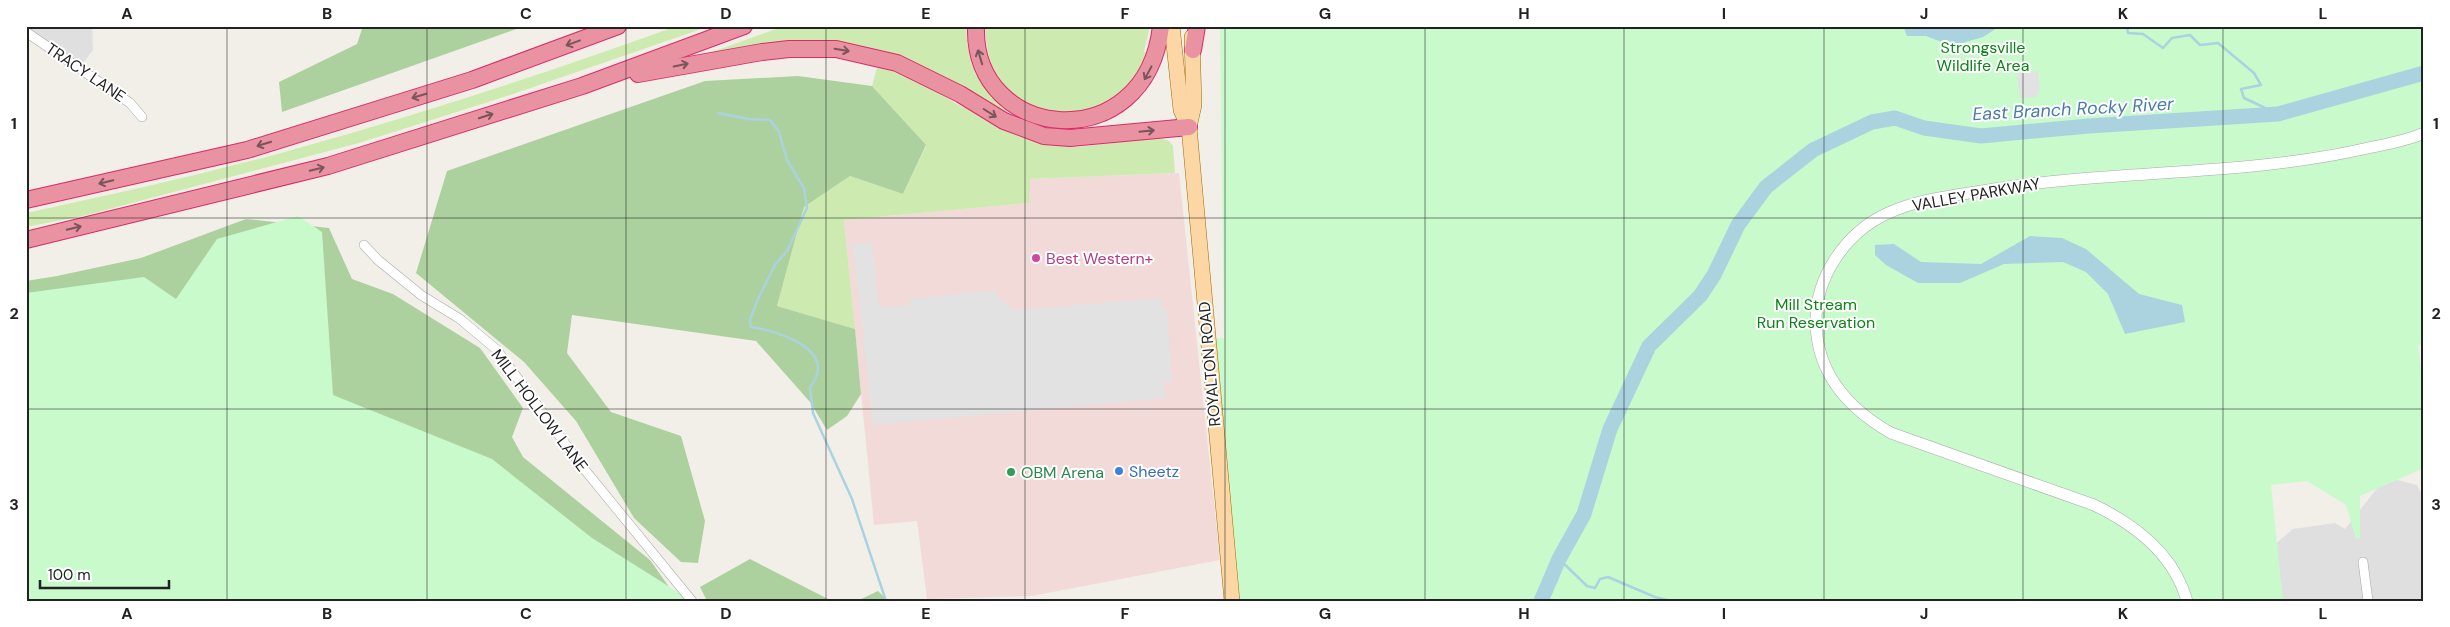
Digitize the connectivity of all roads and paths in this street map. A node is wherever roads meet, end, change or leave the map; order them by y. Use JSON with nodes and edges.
{"nodes":[{"id":1,"x":618,"y":26,"type":"edge"},
{"id":2,"x":744,"y":26,"type":"edge"},
{"id":3,"x":976,"y":26,"type":"edge"},
{"id":4,"x":1161,"y":26,"type":"edge"},
{"id":5,"x":1172,"y":26,"type":"edge"},
{"id":6,"x":1190,"y":26,"type":"edge"},
{"id":7,"x":1197,"y":26,"type":"edge"},
{"id":8,"x":26,"y":32,"type":"edge"},
{"id":9,"x":1192,"y":50,"type":"junction"},
{"id":10,"x":582,"y":86,"type":"junction"},
{"id":11,"x":142,"y":116,"type":"dead end"},
{"id":12,"x":1189,"y":127,"type":"junction"},
{"id":13,"x":2424,"y":133,"type":"edge"},
{"id":14,"x":26,"y":200,"type":"edge"},
{"id":15,"x":26,"y":240,"type":"edge"},
{"id":16,"x":364,"y":245,"type":"dead end"},
{"id":17,"x":2363,"y":562,"type":"dead end"},
{"id":18,"x":692,"y":601,"type":"edge"},
{"id":19,"x":1232,"y":601,"type":"edge"},
{"id":20,"x":2187,"y":601,"type":"edge"},
{"id":21,"x":2368,"y":601,"type":"edge"}],
"edges":[{"from":1,"to":14,"type":"highway","one_way":true},
{"from":2,"to":10,"type":"highway"},
{"from":4,"to":3,"type":"highway","one_way":true},
{"from":5,"to":12,"type":"main road","name":"ROYALTON ROAD"},
{"from":6,"to":9,"type":"main road","name":"ROYALTON ROAD"},
{"from":7,"to":9,"type":"highway"},
{"from":8,"to":11,"type":"street","name":"TRACY LANE"},
{"from":9,"to":12,"type":"main road","name":"ROYALTON ROAD"},
{"from":10,"to":12,"type":"highway","one_way":true},
{"from":15,"to":10,"type":"highway","one_way":true},
{"from":12,"to":19,"type":"main road","name":"ROYALTON ROAD"},
{"from":13,"to":20,"type":"street","name":"VALLEY PARKWAY"},
{"from":16,"to":18,"type":"street","name":"MILL HOLLOW LANE"},
{"from":17,"to":21,"type":"street"}]}
